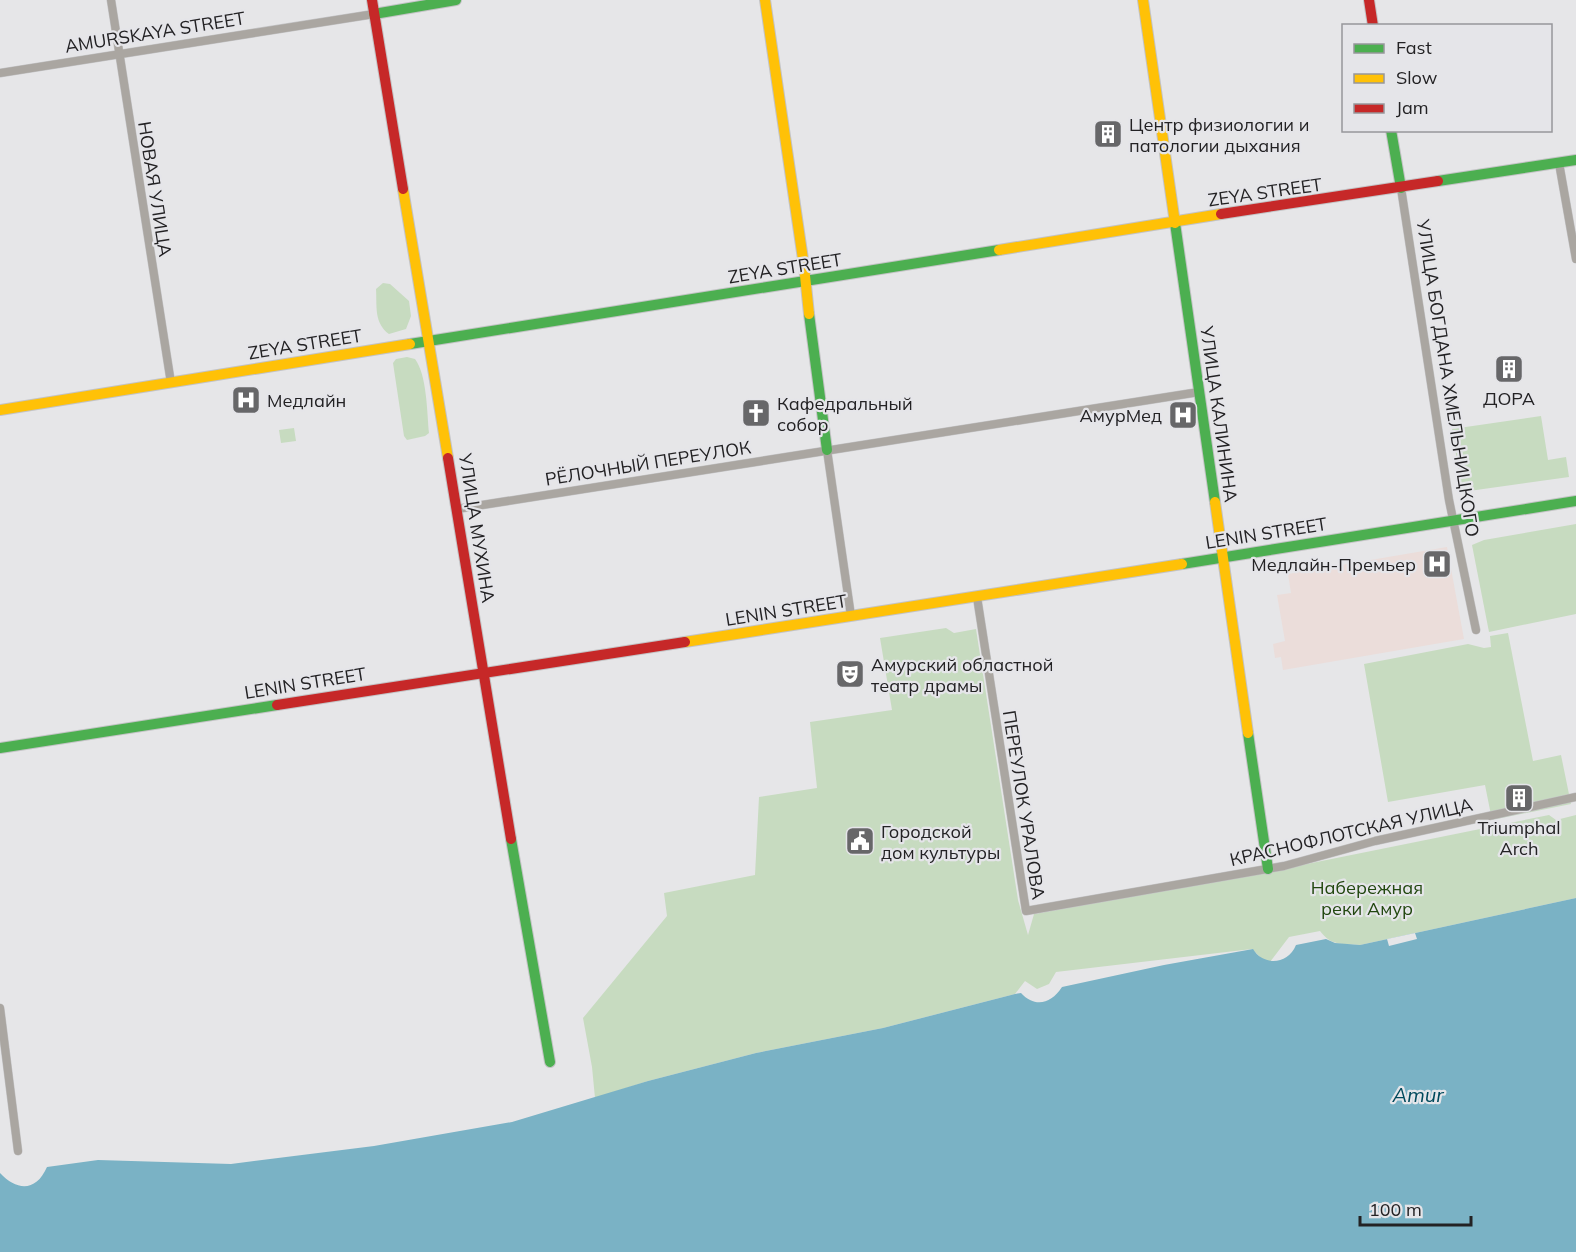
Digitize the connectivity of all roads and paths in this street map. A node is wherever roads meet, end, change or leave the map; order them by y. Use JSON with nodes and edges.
{"nodes":[{"id":1,"x":111,"y":0,"type":"edge"},
{"id":2,"x":372,"y":0,"type":"edge"},
{"id":3,"x":456,"y":0,"type":"edge"},
{"id":4,"x":765,"y":0,"type":"edge"},
{"id":5,"x":1143,"y":0,"type":"edge"},
{"id":6,"x":1369,"y":0,"type":"edge"},
{"id":7,"x":374,"y":14,"type":"junction"},
{"id":8,"x":1373,"y":24,"type":"edge"},
{"id":9,"x":119,"y":55,"type":"junction"},
{"id":10,"x":0,"y":73,"type":"edge"},
{"id":11,"x":1391,"y":132,"type":"edge"},
{"id":12,"x":1576,"y":160,"type":"edge"},
{"id":13,"x":1559,"y":163,"type":"junction"},
{"id":14,"x":1401,"y":188,"type":"junction"},
{"id":15,"x":1174,"y":222,"type":"junction"},
{"id":16,"x":1576,"y":259,"type":"edge"},
{"id":17,"x":805,"y":282,"type":"junction"},
{"id":18,"x":429,"y":341,"type":"junction"},
{"id":19,"x":171,"y":383,"type":"junction"},
{"id":20,"x":1199,"y":392,"type":"junction"},
{"id":21,"x":0,"y":410,"type":"edge"},
{"id":22,"x":827,"y":450,"type":"junction"},
{"id":23,"x":1576,"y":501,"type":"edge"},
{"id":24,"x":457,"y":509,"type":"junction"},
{"id":25,"x":1454,"y":521,"type":"junction"},
{"id":26,"x":1222,"y":556,"type":"junction"},
{"id":27,"x":976,"y":597,"type":"junction"},
{"id":28,"x":851,"y":616,"type":"junction"},
{"id":29,"x":1476,"y":630,"type":"dead end"},
{"id":30,"x":484,"y":672,"type":"junction"},
{"id":31,"x":0,"y":748,"type":"edge"},
{"id":32,"x":1576,"y":797,"type":"edge"},
{"id":33,"x":1268,"y":869,"type":"junction"},
{"id":34,"x":1026,"y":911,"type":"joint"},
{"id":35,"x":0,"y":1008,"type":"edge"},
{"id":36,"x":2,"y":1043,"type":"edge"},
{"id":37,"x":550,"y":1062,"type":"dead end"},
{"id":38,"x":18,"y":1151,"type":"dead end"}],
"edges":[{"from":1,"to":9,"type":"street","name":"НОВАЯ УЛИЦА"},
{"from":2,"to":7,"type":"main road","name":"УЛИЦА МУХИНА"},
{"from":3,"to":7,"type":"main road","name":"AMURSKAYA STREET"},
{"from":4,"to":17,"type":"main road"},
{"from":5,"to":15,"type":"main road","name":"УЛИЦА КАЛИНИНА"},
{"from":6,"to":8,"type":"main road"},
{"from":7,"to":9,"type":"street","name":"AMURSKAYA STREET"},
{"from":7,"to":18,"type":"main road","name":"УЛИЦА МУХИНА"},
{"from":9,"to":10,"type":"street","name":"AMURSKAYA STREET"},
{"from":9,"to":19,"type":"street","name":"НОВАЯ УЛИЦА"},
{"from":11,"to":14,"type":"main road","name":"УЛИЦА БОГДАНА ХМЕЛЬНИЦКОГО"},
{"from":12,"to":13,"type":"main road","name":"ZEYA STREET"},
{"from":13,"to":14,"type":"main road","name":"ZEYA STREET"},
{"from":13,"to":16,"type":"street"},
{"from":14,"to":15,"type":"main road","name":"ZEYA STREET"},
{"from":14,"to":25,"type":"street","name":"УЛИЦА БОГДАНА ХМЕЛЬНИЦКОГО"},
{"from":15,"to":17,"type":"main road","name":"ZEYA STREET"},
{"from":15,"to":20,"type":"main road","name":"УЛИЦА КАЛИНИНА"},
{"from":17,"to":18,"type":"main road","name":"ZEYA STREET"},
{"from":17,"to":22,"type":"main road"},
{"from":18,"to":19,"type":"main road","name":"ZEYA STREET"},
{"from":18,"to":24,"type":"main road","name":"УЛИЦА МУХИНА"},
{"from":19,"to":21,"type":"main road","name":"ZEYA STREET"},
{"from":20,"to":22,"type":"street","name":"РЁЛОЧНЫЙ ПЕРЕУЛОК"},
{"from":20,"to":26,"type":"main road","name":"УЛИЦА КАЛИНИНА"},
{"from":22,"to":24,"type":"street","name":"РЁЛОЧНЫЙ ПЕРЕУЛОК"},
{"from":22,"to":28,"type":"street"},
{"from":23,"to":25,"type":"main road","name":"LENIN STREET"},
{"from":24,"to":30,"type":"main road","name":"УЛИЦА МУХИНА"},
{"from":25,"to":26,"type":"main road","name":"LENIN STREET"},
{"from":25,"to":29,"type":"street","name":"УЛИЦА БОГДАНА ХМЕЛЬНИЦКОГО"},
{"from":26,"to":27,"type":"main road","name":"LENIN STREET"},
{"from":26,"to":33,"type":"main road","name":"УЛИЦА КАЛИНИНА"},
{"from":27,"to":28,"type":"main road","name":"LENIN STREET"},
{"from":27,"to":34,"type":"street","name":"ПЕРЕУЛОК УРАЛОВА"},
{"from":28,"to":30,"type":"main road","name":"LENIN STREET"},
{"from":30,"to":31,"type":"main road","name":"LENIN STREET"},
{"from":30,"to":37,"type":"main road","name":"УЛИЦА МУХИНА"},
{"from":32,"to":33,"type":"street","name":"КРАСНОФЛОТСКАЯ УЛИЦА"},
{"from":33,"to":34,"type":"street","name":"КРАСНОФЛОТСКАЯ УЛИЦА"},
{"from":35,"to":36,"type":"street"},
{"from":36,"to":38,"type":"street"}]}
